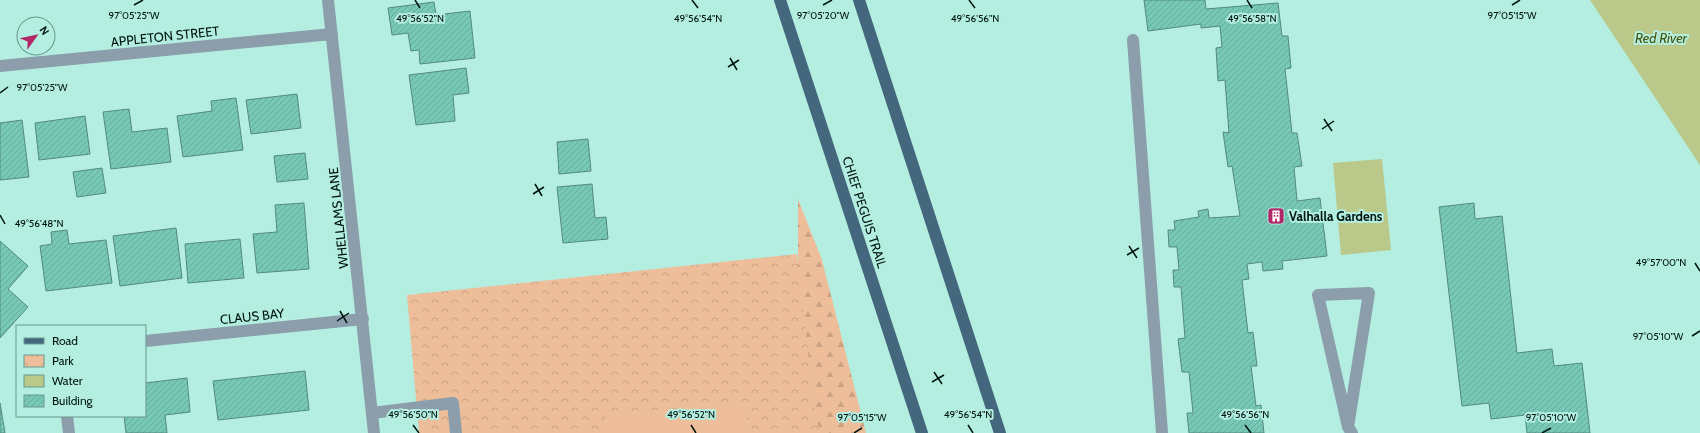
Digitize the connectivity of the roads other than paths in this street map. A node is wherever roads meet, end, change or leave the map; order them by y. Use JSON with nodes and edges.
{"nodes":[{"id":1,"x":328,"y":0,"type":"edge"},
{"id":2,"x":780,"y":0,"type":"edge"},
{"id":3,"x":859,"y":0,"type":"edge"},
{"id":4,"x":332,"y":34,"type":"junction"},
{"id":5,"x":1133,"y":40,"type":"dead end"},
{"id":6,"x":0,"y":66,"type":"edge"},
{"id":7,"x":363,"y":319,"type":"junction"},
{"id":8,"x":146,"y":341,"type":"edge"},
{"id":9,"x":372,"y":413,"type":"junction"},
{"id":10,"x":67,"y":417,"type":"edge"},
{"id":11,"x":1350,"y":430,"type":"edge"},
{"id":12,"x":69,"y":433,"type":"edge"},
{"id":13,"x":374,"y":433,"type":"edge"},
{"id":14,"x":456,"y":433,"type":"edge"},
{"id":15,"x":922,"y":433,"type":"edge"},
{"id":16,"x":1000,"y":433,"type":"edge"},
{"id":17,"x":1162,"y":433,"type":"edge"}],
"edges":[{"from":1,"to":4,"type":"street","name":"WHELLAMS LANE"},
{"from":2,"to":15,"type":"main road","name":"CHIEF PEGUIS TRAIL"},
{"from":3,"to":16,"type":"main road"},
{"from":4,"to":6,"type":"street","name":"APPLETON STREET"},
{"from":4,"to":7,"type":"street","name":"WHELLAMS LANE"},
{"from":5,"to":17,"type":"street"},
{"from":7,"to":8,"type":"street","name":"CLAUS BAY"},
{"from":7,"to":9,"type":"street","name":"WHELLAMS LANE"},
{"from":9,"to":13,"type":"street","name":"WHELLAMS LANE"},
{"from":9,"to":14,"type":"street"},
{"from":10,"to":12,"type":"street"},
{"from":11,"to":11,"type":"street"}]}
